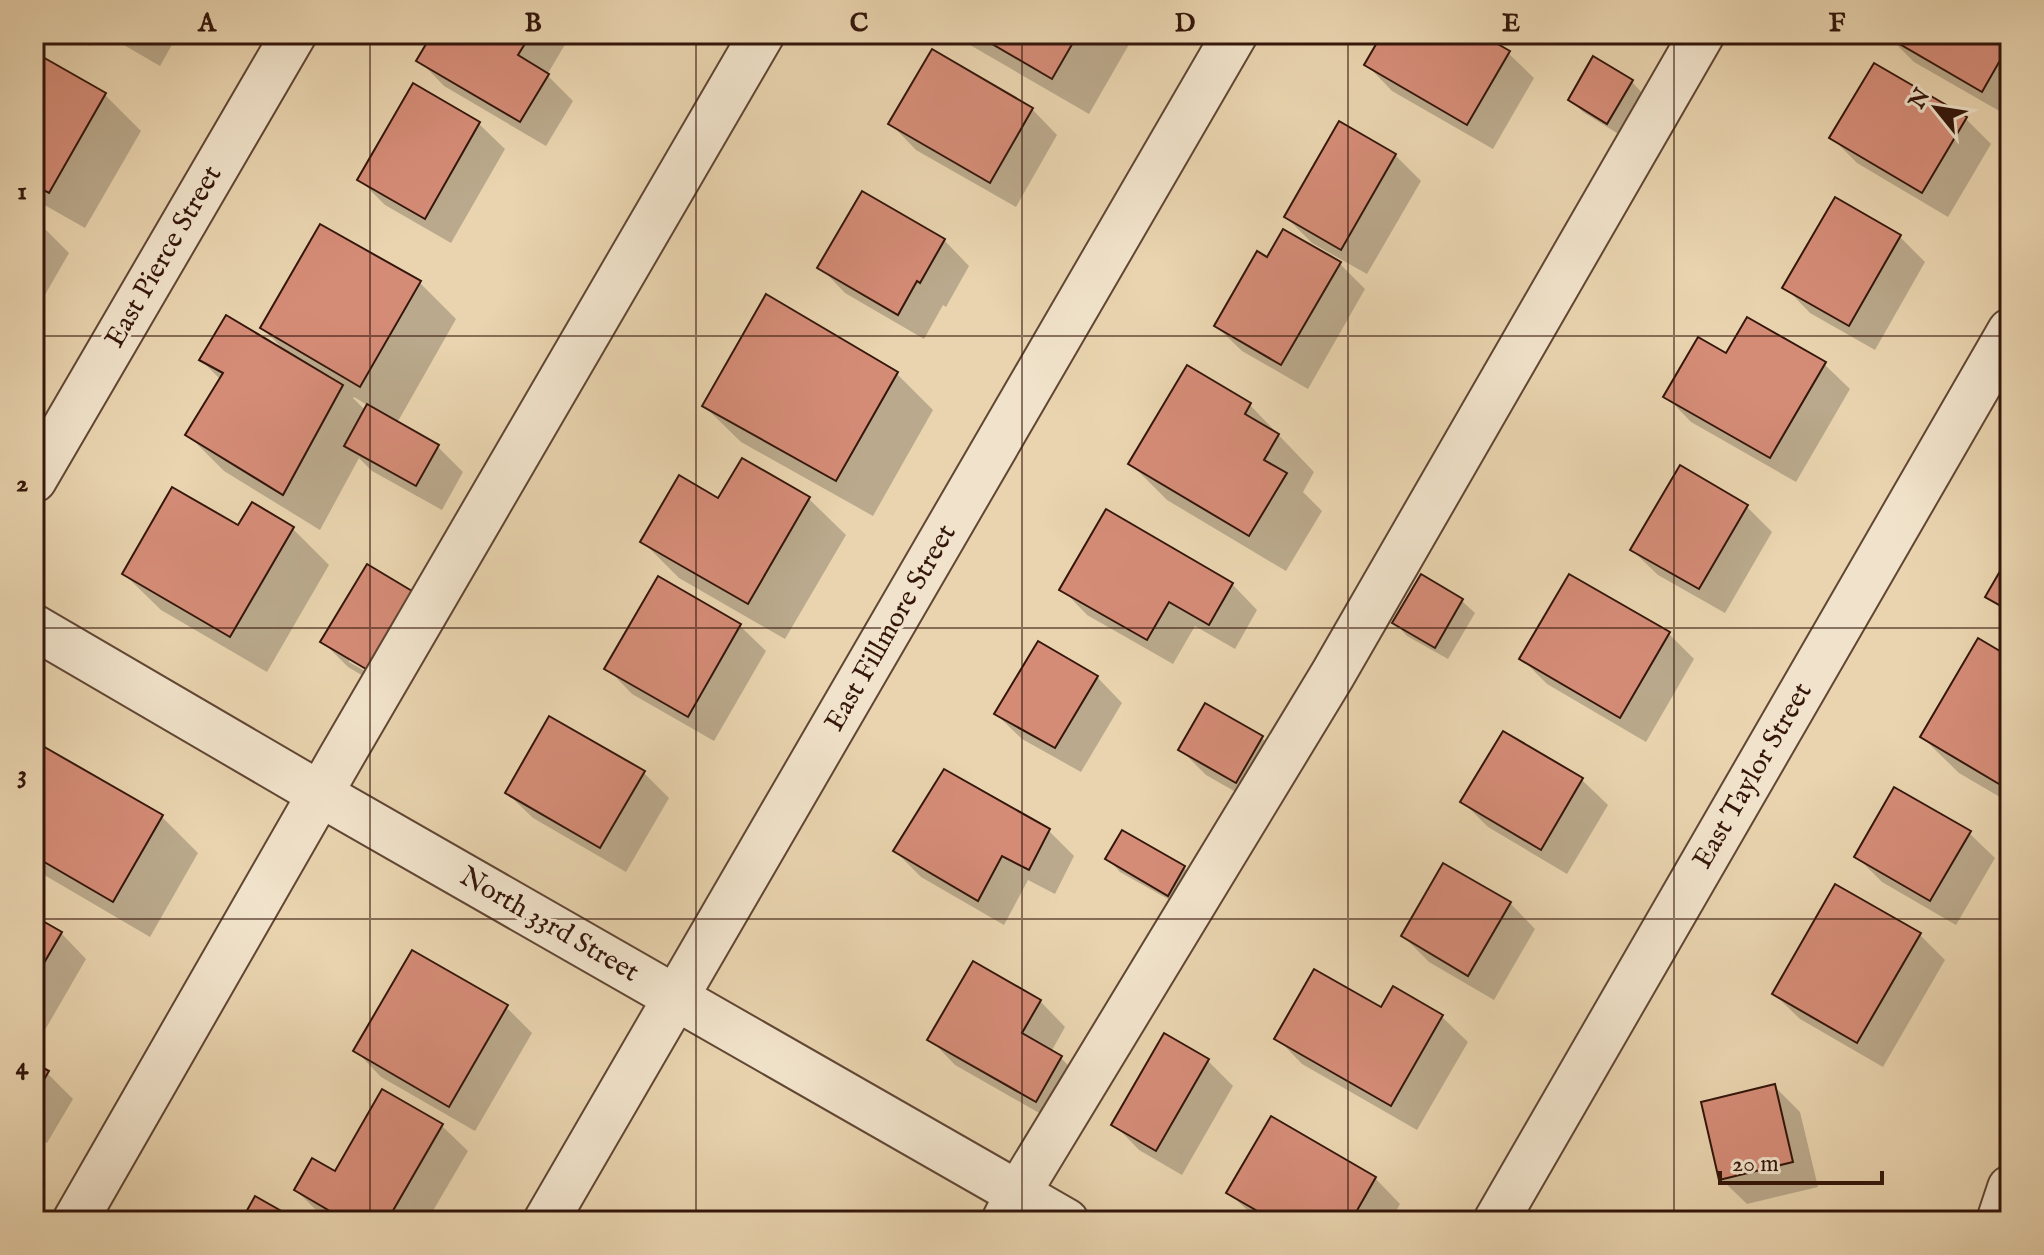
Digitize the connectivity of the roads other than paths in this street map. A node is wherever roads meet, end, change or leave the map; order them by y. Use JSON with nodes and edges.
{"nodes":[{"id":1,"x":294,"y":34,"type":"edge"},
{"id":2,"x":762,"y":34,"type":"edge"},
{"id":3,"x":1235,"y":34,"type":"edge"},
{"id":4,"x":1702,"y":34,"type":"edge"},
{"id":5,"x":2010,"y":331,"type":"edge"},
{"id":6,"x":34,"y":480,"type":"edge"},
{"id":7,"x":34,"y":627,"type":"edge"},
{"id":8,"x":320,"y":794,"type":"junction"},
{"id":9,"x":676,"y":997,"type":"junction"},
{"id":10,"x":2010,"y":1188,"type":"edge"},
{"id":11,"x":1011,"y":1207,"type":"edge"},
{"id":12,"x":75,"y":1221,"type":"edge"},
{"id":13,"x":546,"y":1221,"type":"edge"},
{"id":14,"x":1066,"y":1221,"type":"edge"},
{"id":15,"x":1496,"y":1221,"type":"edge"},
{"id":16,"x":1999,"y":1221,"type":"edge"}],
"edges":[{"from":1,"to":6,"type":"street","name":"East Pierce Street"},
{"from":2,"to":8,"type":"street"},
{"from":3,"to":9,"type":"street","name":"East Fillmore Street"},
{"from":4,"to":11,"type":"street"},
{"from":5,"to":15,"type":"street","name":"East Taylor Street"},
{"from":7,"to":8,"type":"street","name":"North 33rd Street"},
{"from":8,"to":9,"type":"street","name":"North 33rd Street"},
{"from":8,"to":12,"type":"street"},
{"from":9,"to":11,"type":"street","name":"North 33rd Street"},
{"from":9,"to":13,"type":"street","name":"East Fillmore Street"},
{"from":10,"to":16,"type":"street"},
{"from":11,"to":14,"type":"street","name":"North 33rd Street"}]}
